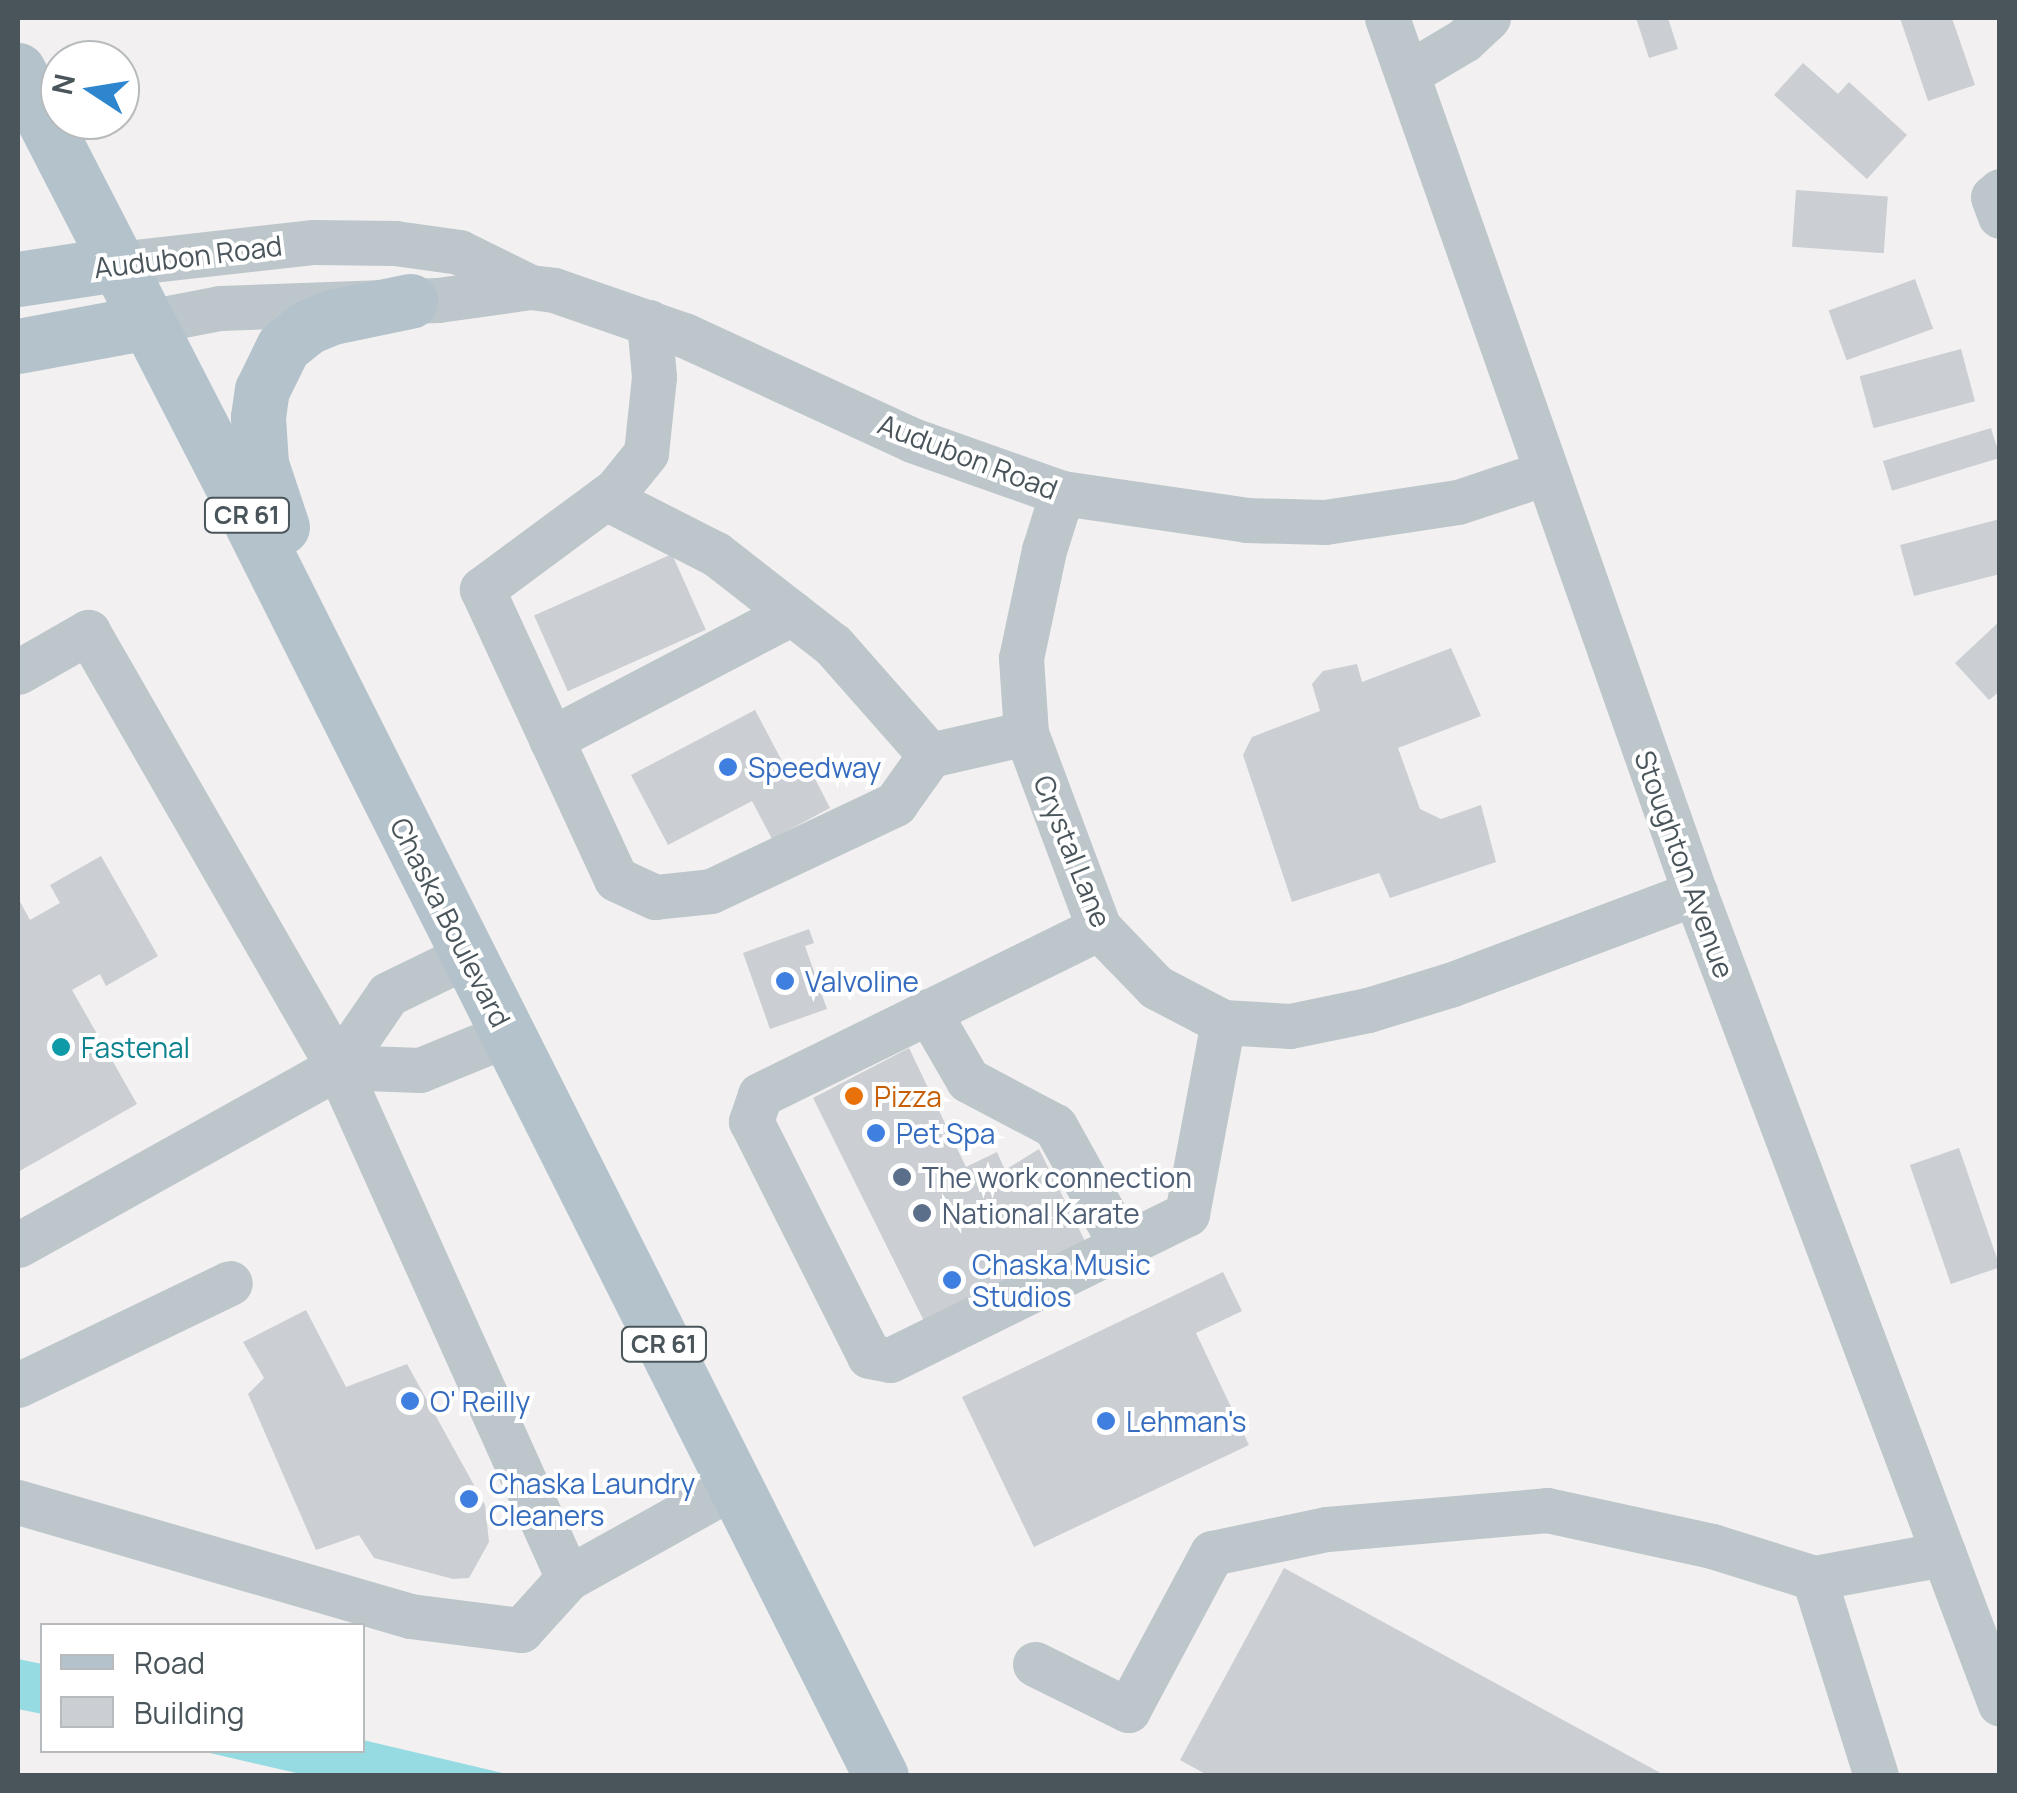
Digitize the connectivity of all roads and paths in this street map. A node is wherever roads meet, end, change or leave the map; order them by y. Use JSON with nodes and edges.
{"nodes":[{"id":1,"x":1387,"y":18,"type":"edge"},
{"id":2,"x":1488,"y":18,"type":"edge"},
{"id":3,"x":18,"y":70,"type":"edge"},
{"id":4,"x":1407,"y":74,"type":"junction"},
{"id":5,"x":2000,"y":190,"type":"edge"},
{"id":6,"x":2000,"y":216,"type":"edge"},
{"id":7,"x":117,"y":264,"type":"junction"},
{"id":8,"x":18,"y":279,"type":"edge"},
{"id":9,"x":530,"y":287,"type":"junction"},
{"id":10,"x":410,"y":301,"type":"junction"},
{"id":11,"x":147,"y":322,"type":"junction"},
{"id":12,"x":649,"y":322,"type":"junction"},
{"id":13,"x":18,"y":346,"type":"edge"},
{"id":14,"x":1544,"y":473,"type":"junction"},
{"id":15,"x":1062,"y":494,"type":"junction"},
{"id":16,"x":606,"y":498,"type":"junction"},
{"id":17,"x":792,"y":613,"type":"junction"},
{"id":18,"x":18,"y":672,"type":"edge"},
{"id":19,"x":345,"y":710,"type":"junction"},
{"id":20,"x":1026,"y":733,"type":"junction"},
{"id":21,"x":551,"y":739,"type":"junction"},
{"id":22,"x":930,"y":755,"type":"junction"},
{"id":23,"x":1695,"y":893,"type":"junction"},
{"id":24,"x":1100,"y":928,"type":"junction"},
{"id":25,"x":468,"y":955,"type":"junction"},
{"id":26,"x":928,"y":1012,"type":"junction"},
{"id":27,"x":1223,"y":1022,"type":"junction"},
{"id":28,"x":508,"y":1034,"type":"junction"},
{"id":29,"x":338,"y":1067,"type":"junction"},
{"id":30,"x":18,"y":1246,"type":"edge"},
{"id":31,"x":1122,"y":1247,"type":"junction"},
{"id":32,"x":230,"y":1283,"type":"dead end"},
{"id":33,"x":18,"y":1385,"type":"edge"},
{"id":34,"x":735,"y":1485,"type":"junction"},
{"id":35,"x":18,"y":1502,"type":"edge"},
{"id":36,"x":1944,"y":1554,"type":"junction"},
{"id":37,"x":568,"y":1578,"type":"junction"},
{"id":38,"x":1814,"y":1578,"type":"junction"},
{"id":39,"x":1035,"y":1664,"type":"dead end"},
{"id":40,"x":1995,"y":1681,"type":"edge"},
{"id":41,"x":870,"y":1754,"type":"edge"},
{"id":42,"x":1876,"y":1776,"type":"edge"}],
"edges":[{"from":1,"to":4,"type":"street","name":"Stoughton Avenue"},
{"from":2,"to":4,"type":"street"},
{"from":3,"to":7,"type":"main road","name":"Chaska Boulevard","number":"CR 61"},
{"from":4,"to":14,"type":"street","name":"Stoughton Avenue"},
{"from":5,"to":6,"type":"street"},
{"from":7,"to":8,"type":"main road","name":"Audubon Road"},
{"from":7,"to":9,"type":"street","name":"Audubon Road"},
{"from":7,"to":11,"type":"main road","name":"Chaska Boulevard","number":"CR 61"},
{"from":9,"to":10,"type":"street","name":"Audubon Road"},
{"from":9,"to":12,"type":"street","name":"Audubon Road"},
{"from":10,"to":11,"type":"street","name":"Audubon Road"},
{"from":10,"to":19,"type":"main road"},
{"from":11,"to":13,"type":"main road","name":"Audubon Road"},
{"from":11,"to":19,"type":"main road","name":"Chaska Boulevard","number":"CR 61"},
{"from":12,"to":15,"type":"street","name":"Audubon Road"},
{"from":12,"to":16,"type":"street"},
{"from":14,"to":15,"type":"street","name":"Audubon Road"},
{"from":14,"to":23,"type":"street","name":"Stoughton Avenue"},
{"from":15,"to":20,"type":"street","name":"Crystal Lane"},
{"from":16,"to":17,"type":"street"},
{"from":16,"to":21,"type":"street"},
{"from":17,"to":21,"type":"street"},
{"from":17,"to":22,"type":"street"},
{"from":18,"to":29,"type":"street"},
{"from":19,"to":25,"type":"main road","name":"Chaska Boulevard","number":"CR 61"},
{"from":20,"to":22,"type":"street"},
{"from":20,"to":24,"type":"street","name":"Crystal Lane"},
{"from":21,"to":22,"type":"street"},
{"from":23,"to":27,"type":"street","name":"Crystal Lane"},
{"from":23,"to":36,"type":"street","name":"Stoughton Avenue"},
{"from":24,"to":26,"type":"street"},
{"from":24,"to":27,"type":"street","name":"Crystal Lane"},
{"from":25,"to":28,"type":"main road","name":"Chaska Boulevard","number":"CR 61"},
{"from":25,"to":29,"type":"street"},
{"from":26,"to":31,"type":"street"},
{"from":26,"to":31,"type":"street"},
{"from":27,"to":31,"type":"street"},
{"from":28,"to":29,"type":"street"},
{"from":28,"to":34,"type":"main road","name":"Chaska Boulevard","number":"CR 61"},
{"from":29,"to":30,"type":"street"},
{"from":29,"to":37,"type":"street"},
{"from":32,"to":33,"type":"street"},
{"from":34,"to":37,"type":"street"},
{"from":34,"to":41,"type":"main road","name":"Chaska Boulevard","number":"CR 61"},
{"from":35,"to":37,"type":"street"},
{"from":36,"to":38,"type":"street"},
{"from":36,"to":40,"type":"street","name":"Stoughton Avenue"},
{"from":38,"to":39,"type":"street"},
{"from":38,"to":42,"type":"street"}]}
